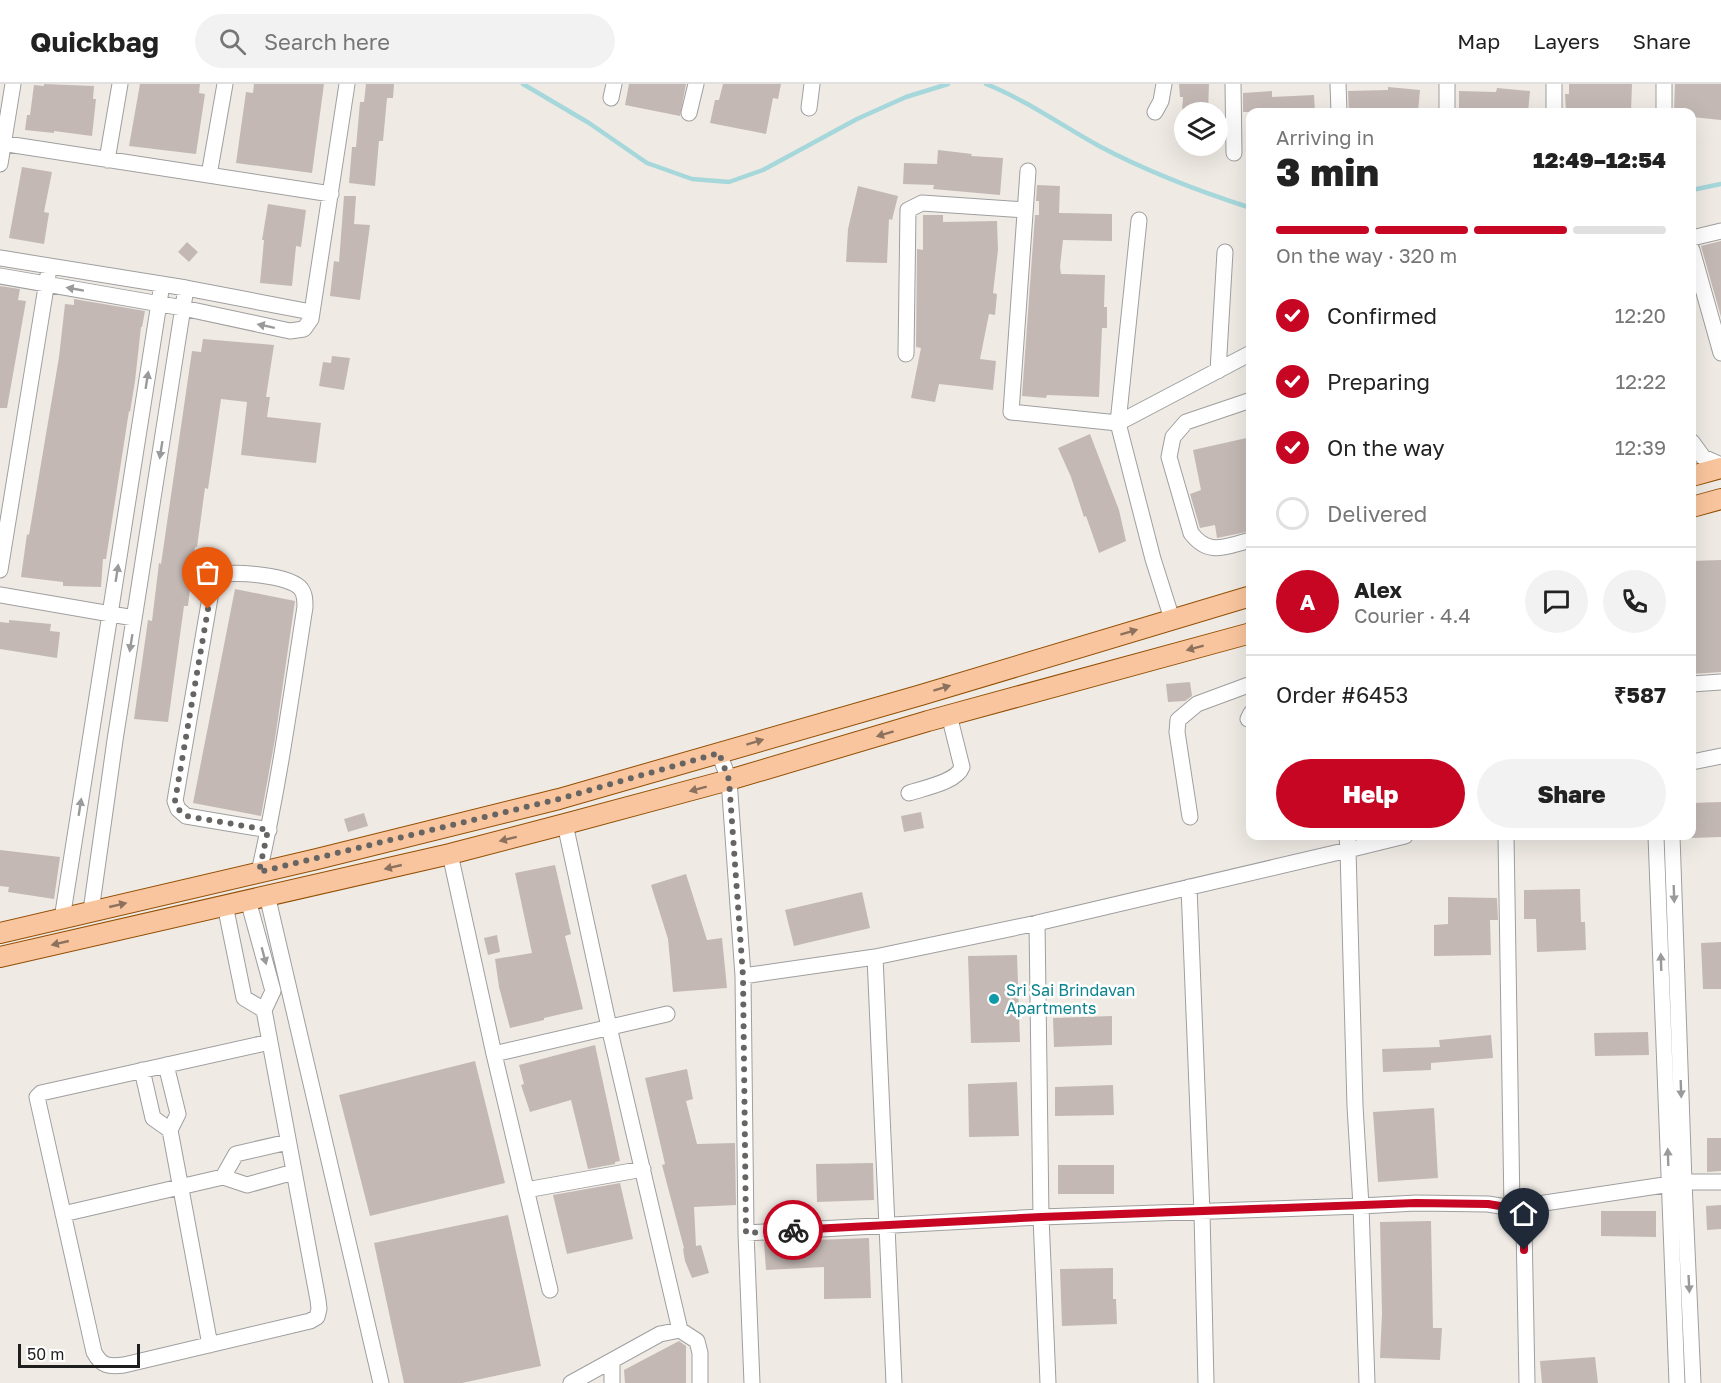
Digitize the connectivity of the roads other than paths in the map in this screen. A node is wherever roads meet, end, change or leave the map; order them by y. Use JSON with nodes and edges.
{"nodes":[{"id":1,"x":13,"y":84,"type":"edge"},
{"id":2,"x":120,"y":84,"type":"edge"},
{"id":3,"x":225,"y":84,"type":"edge"},
{"id":4,"x":347,"y":84,"type":"edge"},
{"id":5,"x":696,"y":84,"type":"edge"},
{"id":6,"x":812,"y":84,"type":"edge"},
{"id":7,"x":1164,"y":84,"type":"edge"},
{"id":8,"x":1233,"y":84,"type":"edge"},
{"id":9,"x":1338,"y":84,"type":"edge"},
{"id":10,"x":1447,"y":84,"type":"edge"},
{"id":11,"x":1554,"y":84,"type":"edge"},
{"id":12,"x":1664,"y":84,"type":"edge"},
{"id":13,"x":809,"y":108,"type":"dead end"},
{"id":14,"x":1338,"y":108,"type":"edge"},
{"id":15,"x":1447,"y":108,"type":"edge"},
{"id":16,"x":1554,"y":108,"type":"edge"},
{"id":17,"x":1664,"y":108,"type":"edge"},
{"id":18,"x":1155,"y":112,"type":"dead end"},
{"id":19,"x":689,"y":113,"type":"dead end"},
{"id":20,"x":2,"y":143,"type":"edge"},
{"id":21,"x":1234,"y":153,"type":"dead end"},
{"id":22,"x":107,"y":160,"type":"junction"},
{"id":23,"x":0,"y":164,"type":"edge"},
{"id":24,"x":1028,"y":171,"type":"dead end"},
{"id":25,"x":209,"y":175,"type":"junction"},
{"id":26,"x":331,"y":194,"type":"junction"},
{"id":27,"x":1025,"y":210,"type":"junction"},
{"id":28,"x":1139,"y":220,"type":"dead end"},
{"id":29,"x":1721,"y":231,"type":"edge"},
{"id":30,"x":1696,"y":237,"type":"edge"},
{"id":31,"x":1225,"y":252,"type":"dead end"},
{"id":32,"x":0,"y":258,"type":"edge"},
{"id":33,"x":1696,"y":264,"type":"edge"},
{"id":34,"x":50,"y":266,"type":"junction"},
{"id":35,"x":0,"y":276,"type":"edge"},
{"id":36,"x":46,"y":284,"type":"junction"},
{"id":37,"x":162,"y":284,"type":"junction"},
{"id":38,"x":186,"y":288,"type":"junction"},
{"id":39,"x":159,"y":304,"type":"junction"},
{"id":40,"x":183,"y":308,"type":"junction"},
{"id":41,"x":311,"y":312,"type":"junction"},
{"id":42,"x":906,"y":354,"type":"dead end"},
{"id":43,"x":1721,"y":354,"type":"edge"},
{"id":44,"x":1246,"y":357,"type":"edge"},
{"id":45,"x":1218,"y":371,"type":"junction"},
{"id":46,"x":1246,"y":402,"type":"edge"},
{"id":47,"x":1118,"y":423,"type":"junction"},
{"id":48,"x":1696,"y":447,"type":"edge"},
{"id":49,"x":1721,"y":466,"type":"edge"},
{"id":50,"x":1696,"y":475,"type":"edge"},
{"id":51,"x":1721,"y":499,"type":"edge"},
{"id":52,"x":1696,"y":506,"type":"edge"},
{"id":53,"x":1246,"y":541,"type":"edge"},
{"id":54,"x":0,"y":570,"type":"edge"},
{"id":55,"x":0,"y":595,"type":"edge"},
{"id":56,"x":1246,"y":597,"type":"edge"},
{"id":57,"x":110,"y":614,"type":"junction"},
{"id":58,"x":134,"y":618,"type":"junction"},
{"id":59,"x":1172,"y":619,"type":"junction"},
{"id":60,"x":1246,"y":634,"type":"edge"},
{"id":61,"x":968,"y":681,"type":"junction"},
{"id":62,"x":1721,"y":682,"type":"edge"},
{"id":63,"x":1696,"y":684,"type":"edge"},
{"id":64,"x":1246,"y":686,"type":"edge"},
{"id":65,"x":976,"y":708,"type":"junction"},
{"id":66,"x":950,"y":715,"type":"junction"},
{"id":67,"x":91,"y":735,"type":"junction"},
{"id":68,"x":115,"y":740,"type":"junction"},
{"id":69,"x":719,"y":753,"type":"junction"},
{"id":70,"x":1721,"y":756,"type":"edge"},
{"id":71,"x":1696,"y":761,"type":"edge"},
{"id":72,"x":729,"y":780,"type":"junction"},
{"id":73,"x":909,"y":793,"type":"dead end"},
{"id":74,"x":1190,"y":817,"type":"dead end"},
{"id":75,"x":565,"y":824,"type":"junction"},
{"id":76,"x":268,"y":830,"type":"junction"},
{"id":77,"x":1372,"y":840,"type":"edge"},
{"id":78,"x":1506,"y":840,"type":"edge"},
{"id":79,"x":1656,"y":840,"type":"edge"},
{"id":80,"x":1672,"y":840,"type":"edge"},
{"id":81,"x":1347,"y":843,"type":"edge"},
{"id":82,"x":450,"y":854,"type":"junction"},
{"id":83,"x":259,"y":872,"type":"junction"},
{"id":84,"x":1189,"y":887,"type":"junction"},
{"id":85,"x":257,"y":898,"type":"junction"},
{"id":86,"x":225,"y":905,"type":"junction"},
{"id":87,"x":91,"y":911,"type":"junction"},
{"id":88,"x":62,"y":919,"type":"junction"},
{"id":89,"x":1037,"y":923,"type":"junction"},
{"id":90,"x":0,"y":933,"type":"edge"},
{"id":91,"x":0,"y":957,"type":"edge"},
{"id":92,"x":875,"y":957,"type":"junction"},
{"id":93,"x":743,"y":976,"type":"junction"},
{"id":94,"x":264,"y":1010,"type":"junction"},
{"id":95,"x":667,"y":1014,"type":"dead end"},
{"id":96,"x":609,"y":1027,"type":"junction"},
{"id":97,"x":270,"y":1042,"type":"junction"},
{"id":98,"x":494,"y":1054,"type":"junction"},
{"id":99,"x":166,"y":1065,"type":"junction"},
{"id":100,"x":142,"y":1070,"type":"junction"},
{"id":101,"x":170,"y":1130,"type":"junction"},
{"id":102,"x":288,"y":1142,"type":"junction"},
{"id":103,"x":643,"y":1169,"type":"junction"},
{"id":104,"x":294,"y":1172,"type":"junction"},
{"id":105,"x":223,"y":1177,"type":"junction"},
{"id":106,"x":1721,"y":1182,"type":"edge"},
{"id":107,"x":1677,"y":1183,"type":"junction"},
{"id":108,"x":180,"y":1188,"type":"junction"},
{"id":109,"x":526,"y":1190,"type":"junction"},
{"id":110,"x":1361,"y":1206,"type":"junction"},
{"id":111,"x":1512,"y":1208,"type":"junction"},
{"id":112,"x":1202,"y":1212,"type":"junction"},
{"id":113,"x":63,"y":1214,"type":"junction"},
{"id":114,"x":1041,"y":1217,"type":"junction"},
{"id":115,"x":886,"y":1226,"type":"junction"},
{"id":116,"x":746,"y":1233,"type":"junction"},
{"id":117,"x":550,"y":1290,"type":"dead end"},
{"id":118,"x":680,"y":1330,"type":"junction"},
{"id":119,"x":210,"y":1345,"type":"junction"},
{"id":120,"x":612,"y":1361,"type":"junction"},
{"id":121,"x":381,"y":1383,"type":"edge"},
{"id":122,"x":571,"y":1383,"type":"edge"},
{"id":123,"x":612,"y":1383,"type":"edge"},
{"id":124,"x":700,"y":1383,"type":"edge"},
{"id":125,"x":752,"y":1383,"type":"edge"},
{"id":126,"x":894,"y":1383,"type":"edge"},
{"id":127,"x":1048,"y":1383,"type":"edge"},
{"id":128,"x":1206,"y":1383,"type":"edge"},
{"id":129,"x":1367,"y":1383,"type":"edge"},
{"id":130,"x":1527,"y":1383,"type":"edge"},
{"id":131,"x":1677,"y":1383,"type":"edge"},
{"id":132,"x":1694,"y":1383,"type":"edge"}],
"edges":[{"from":1,"to":20,"type":"street"},
{"from":2,"to":22,"type":"street"},
{"from":3,"to":25,"type":"street"},
{"from":4,"to":26,"type":"street"},
{"from":5,"to":19,"type":"street"},
{"from":6,"to":13,"type":"street"},
{"from":7,"to":18,"type":"street"},
{"from":8,"to":21,"type":"street"},
{"from":9,"to":14,"type":"street"},
{"from":10,"to":15,"type":"street"},
{"from":11,"to":16,"type":"street"},
{"from":12,"to":17,"type":"street"},
{"from":20,"to":22,"type":"street"},
{"from":20,"to":23,"type":"street"},
{"from":22,"to":25,"type":"street"},
{"from":24,"to":27,"type":"street"},
{"from":25,"to":26,"type":"street"},
{"from":26,"to":41,"type":"street"},
{"from":27,"to":42,"type":"street"},
{"from":27,"to":47,"type":"street"},
{"from":28,"to":47,"type":"street"},
{"from":29,"to":30,"type":"street"},
{"from":31,"to":45,"type":"street"},
{"from":32,"to":34,"type":"street"},
{"from":33,"to":43,"type":"street"},
{"from":34,"to":36,"type":"street"},
{"from":34,"to":37,"type":"street"},
{"from":35,"to":36,"type":"street"},
{"from":39,"to":36,"type":"street","one_way":true},
{"from":36,"to":54,"type":"street"},
{"from":37,"to":38,"type":"street"},
{"from":37,"to":39,"type":"street"},
{"from":38,"to":40,"type":"street"},
{"from":38,"to":41,"type":"street"},
{"from":39,"to":40,"type":"street"},
{"from":57,"to":39,"type":"street","one_way":true},
{"from":41,"to":40,"type":"street","one_way":true},
{"from":40,"to":58,"type":"street","one_way":true},
{"from":44,"to":45,"type":"street"},
{"from":45,"to":47,"type":"street"},
{"from":46,"to":53,"type":"street"},
{"from":47,"to":59,"type":"street"},
{"from":48,"to":49,"type":"street"},
{"from":49,"to":50,"type":"main road"},
{"from":51,"to":52,"type":"main road"},
{"from":55,"to":57,"type":"street"},
{"from":56,"to":59,"type":"main road"},
{"from":57,"to":58,"type":"street"},
{"from":57,"to":67,"type":"street"},
{"from":58,"to":68,"type":"street","one_way":true},
{"from":61,"to":59,"type":"main road","one_way":true},
{"from":60,"to":65,"type":"main road","one_way":true},
{"from":61,"to":65,"type":"main road"},
{"from":69,"to":61,"type":"main road","one_way":true},
{"from":62,"to":63,"type":"street"},
{"from":64,"to":74,"type":"street"},
{"from":65,"to":66,"type":"main road"},
{"from":66,"to":72,"type":"main road","one_way":true},
{"from":66,"to":73,"type":"street"},
{"from":67,"to":68,"type":"street"},
{"from":88,"to":67,"type":"street","one_way":true},
{"from":68,"to":87,"type":"street"},
{"from":69,"to":72,"type":"street"},
{"from":69,"to":83,"type":"main road"},
{"from":70,"to":71,"type":"street"},
{"from":72,"to":75,"type":"main road","one_way":true},
{"from":72,"to":93,"type":"street"},
{"from":75,"to":82,"type":"main road","one_way":true},
{"from":75,"to":96,"type":"street"},
{"from":76,"to":76,"type":"street"},
{"from":76,"to":83,"type":"street"},
{"from":77,"to":81,"type":"street"},
{"from":78,"to":111,"type":"street"},
{"from":107,"to":79,"type":"street","one_way":true},
{"from":80,"to":107,"type":"street","one_way":true},
{"from":81,"to":84,"type":"street"},
{"from":81,"to":110,"type":"street"},
{"from":82,"to":85,"type":"main road","one_way":true},
{"from":82,"to":98,"type":"street"},
{"from":87,"to":83,"type":"main road","one_way":true},
{"from":84,"to":89,"type":"street"},
{"from":84,"to":112,"type":"street"},
{"from":85,"to":86,"type":"main road"},
{"from":85,"to":94,"type":"street","one_way":true},
{"from":85,"to":121,"type":"street"},
{"from":86,"to":91,"type":"main road","one_way":true},
{"from":86,"to":94,"type":"street"},
{"from":87,"to":88,"type":"main road"},
{"from":88,"to":90,"type":"main road"},
{"from":89,"to":92,"type":"street"},
{"from":89,"to":114,"type":"street"},
{"from":92,"to":93,"type":"street"},
{"from":92,"to":115,"type":"street"},
{"from":93,"to":116,"type":"street"},
{"from":94,"to":97,"type":"street"},
{"from":95,"to":96,"type":"street"},
{"from":96,"to":98,"type":"street"},
{"from":96,"to":103,"type":"street"},
{"from":97,"to":99,"type":"street"},
{"from":97,"to":102,"type":"street"},
{"from":98,"to":109,"type":"street"},
{"from":99,"to":100,"type":"street"},
{"from":99,"to":101,"type":"street"},
{"from":100,"to":101,"type":"street"},
{"from":100,"to":113,"type":"street"},
{"from":101,"to":108,"type":"street"},
{"from":102,"to":104,"type":"street"},
{"from":102,"to":105,"type":"street"},
{"from":103,"to":109,"type":"street"},
{"from":103,"to":118,"type":"street"},
{"from":104,"to":105,"type":"street"},
{"from":104,"to":119,"type":"street"},
{"from":105,"to":108,"type":"street"},
{"from":106,"to":107,"type":"street"},
{"from":107,"to":111,"type":"street"},
{"from":107,"to":131,"type":"street"},
{"from":107,"to":132,"type":"street","one_way":true},
{"from":108,"to":113,"type":"street"},
{"from":108,"to":119,"type":"street"},
{"from":109,"to":117,"type":"street"},
{"from":110,"to":111,"type":"street"},
{"from":110,"to":112,"type":"street"},
{"from":110,"to":129,"type":"street"},
{"from":111,"to":130,"type":"street"},
{"from":112,"to":114,"type":"street"},
{"from":112,"to":128,"type":"street"},
{"from":113,"to":119,"type":"street"},
{"from":114,"to":115,"type":"street"},
{"from":114,"to":127,"type":"street"},
{"from":115,"to":116,"type":"street"},
{"from":115,"to":126,"type":"street"},
{"from":116,"to":125,"type":"street"},
{"from":118,"to":120,"type":"street"},
{"from":118,"to":124,"type":"street"},
{"from":120,"to":122,"type":"street"},
{"from":120,"to":123,"type":"street"}]}
